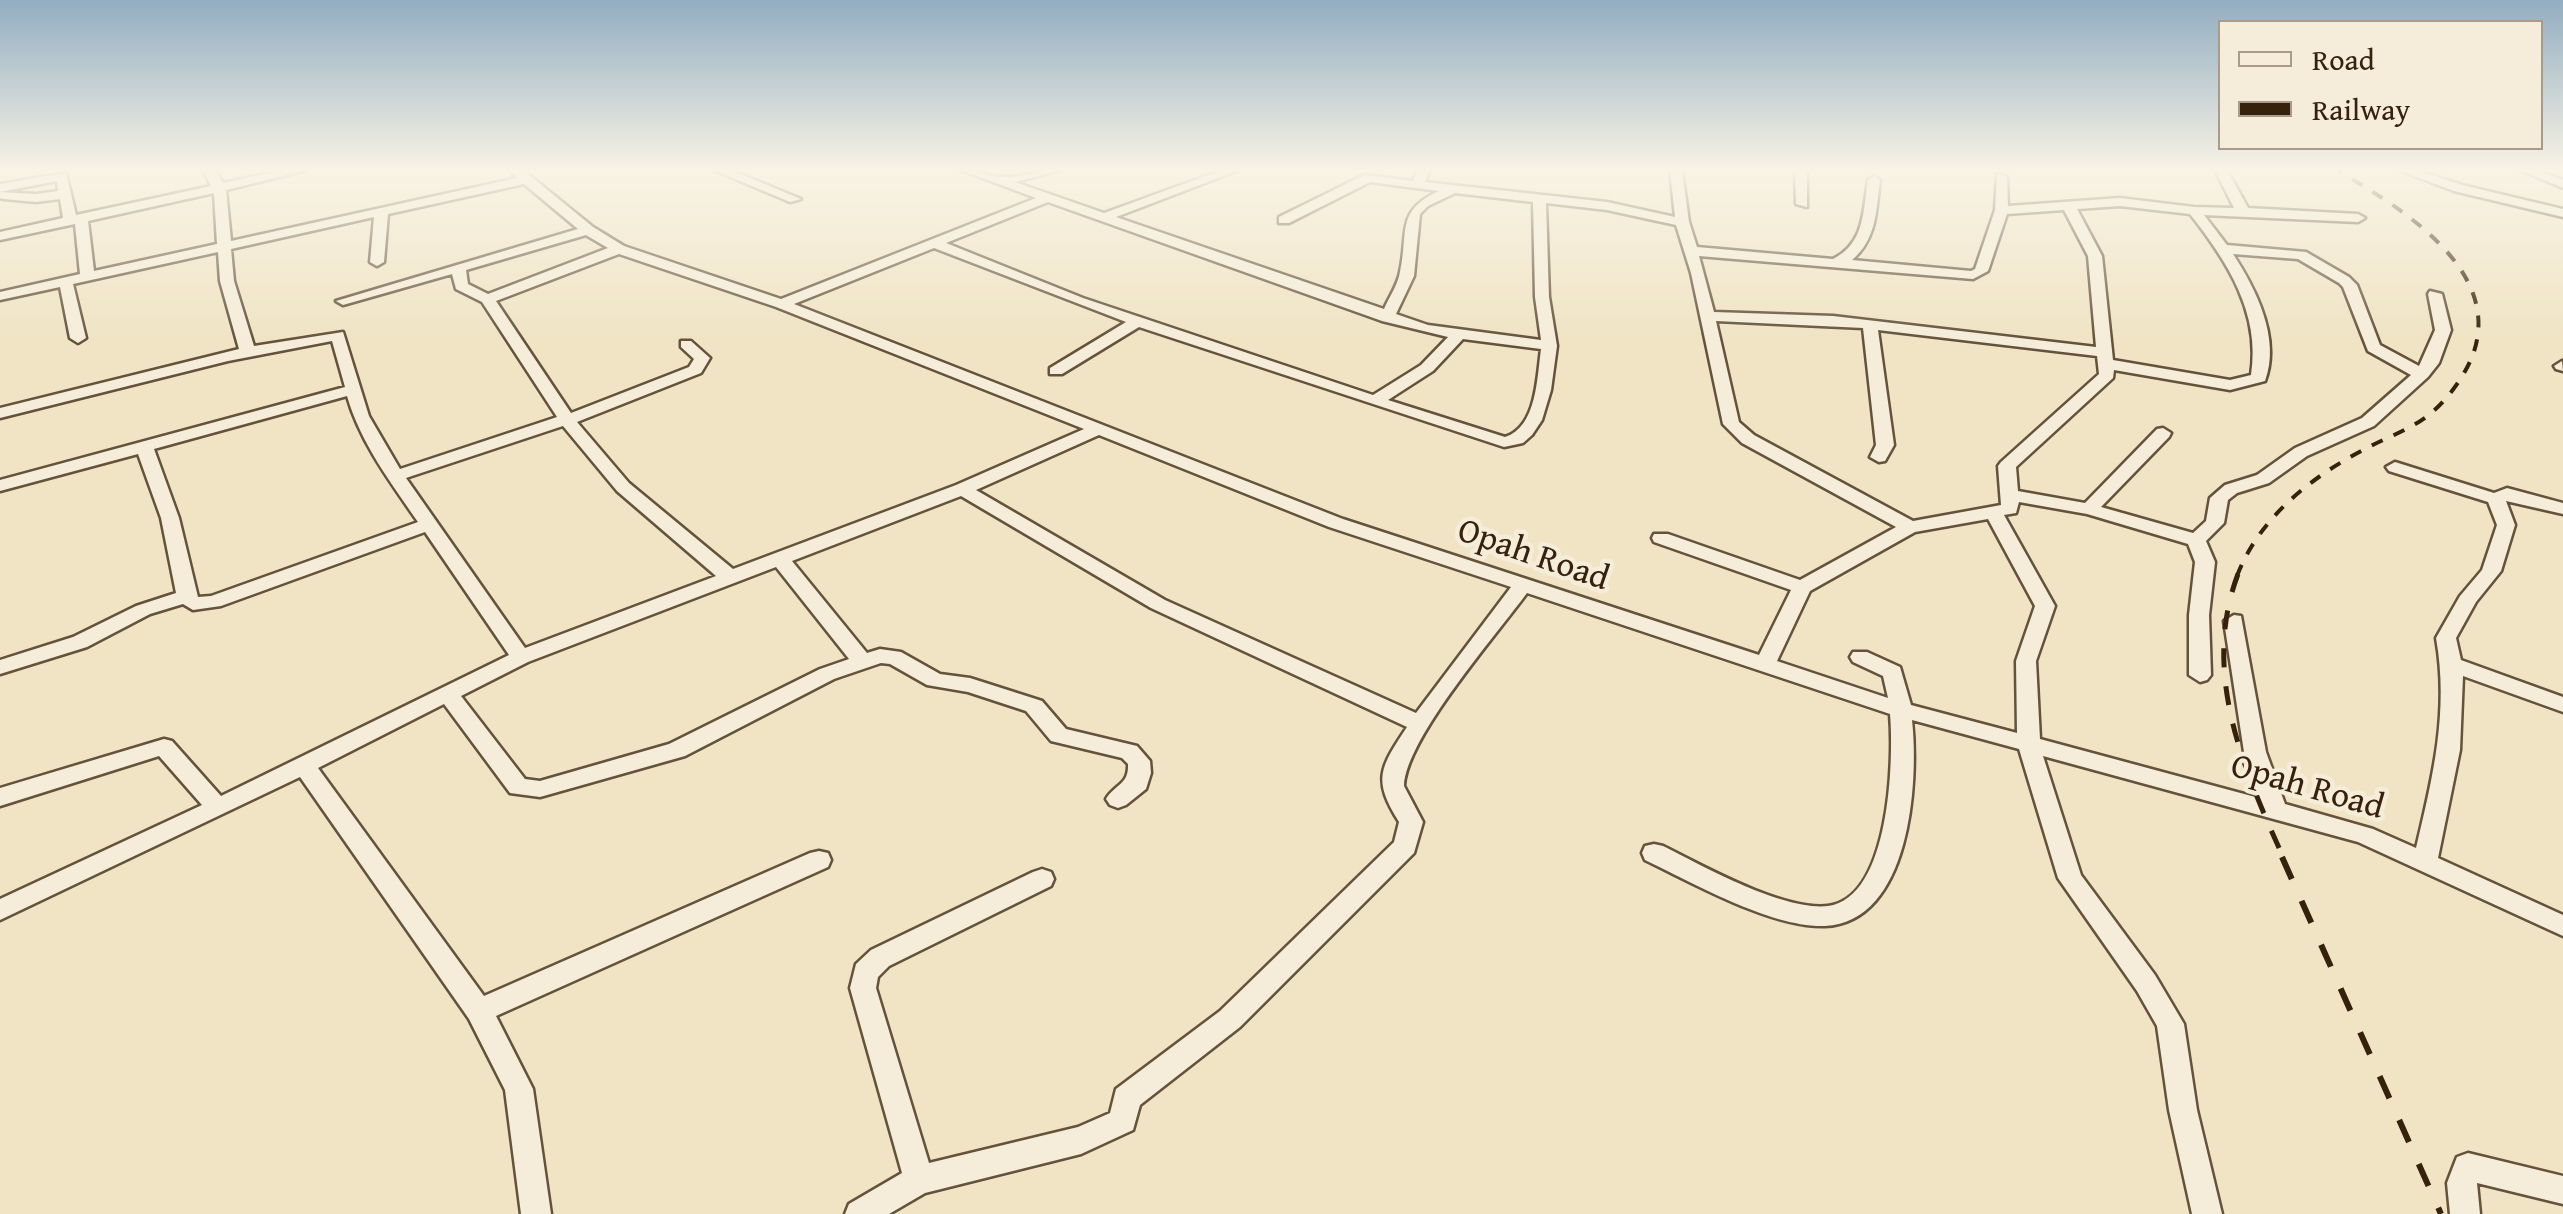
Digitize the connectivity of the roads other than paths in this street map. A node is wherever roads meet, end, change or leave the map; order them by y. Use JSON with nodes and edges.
{"nodes":[{"id":1,"x":44,"y":227,"type":"edge"},
{"id":2,"x":77,"y":227,"type":"edge"},
{"id":3,"x":224,"y":227,"type":"edge"},
{"id":4,"x":320,"y":227,"type":"edge"},
{"id":5,"x":380,"y":227,"type":"edge"},
{"id":6,"x":584,"y":227,"type":"edge"},
{"id":7,"x":980,"y":227,"type":"edge"},
{"id":8,"x":1131,"y":227,"type":"edge"},
{"id":9,"x":1414,"y":227,"type":"edge"},
{"id":10,"x":1540,"y":227,"type":"edge"},
{"id":11,"x":1684,"y":227,"type":"edge"},
{"id":12,"x":1868,"y":227,"type":"edge"},
{"id":13,"x":1996,"y":227,"type":"edge"},
{"id":14,"x":2080,"y":227,"type":"edge"},
{"id":15,"x":2206,"y":227,"type":"edge"},
{"id":16,"x":588,"y":230,"type":"junction"},
{"id":17,"x":0,"y":236,"type":"edge"},
{"id":18,"x":937,"y":244,"type":"junction"},
{"id":19,"x":226,"y":246,"type":"junction"},
{"id":20,"x":2224,"y":249,"type":"junction"},
{"id":21,"x":619,"y":250,"type":"junction"},
{"id":22,"x":1693,"y":251,"type":"junction"},
{"id":23,"x":377,"y":262,"type":"dead end"},
{"id":24,"x":1834,"y":263,"type":"junction"},
{"id":25,"x":459,"y":269,"type":"junction"},
{"id":26,"x":87,"y":275,"type":"junction"},
{"id":27,"x":66,"y":283,"type":"junction"},
{"id":28,"x":2435,"y":294,"type":"dead end"},
{"id":29,"x":0,"y":296,"type":"edge"},
{"id":30,"x":487,"y":299,"type":"junction"},
{"id":31,"x":343,"y":301,"type":"dead end"},
{"id":32,"x":781,"y":304,"type":"junction"},
{"id":33,"x":1705,"y":316,"type":"junction"},
{"id":34,"x":1387,"y":318,"type":"junction"},
{"id":35,"x":1138,"y":321,"type":"junction"},
{"id":36,"x":1870,"y":324,"type":"junction"},
{"id":37,"x":1458,"y":335,"type":"junction"},
{"id":38,"x":78,"y":338,"type":"dead end"},
{"id":39,"x":686,"y":344,"type":"dead end"},
{"id":40,"x":1549,"y":346,"type":"junction"},
{"id":41,"x":248,"y":352,"type":"junction"},
{"id":42,"x":2106,"y":358,"type":"junction"},
{"id":43,"x":1056,"y":371,"type":"dead end"},
{"id":44,"x":2422,"y":374,"type":"junction"},
{"id":45,"x":352,"y":390,"type":"junction"},
{"id":46,"x":1374,"y":401,"type":"junction"},
{"id":47,"x":0,"y":413,"type":"edge"},
{"id":48,"x":567,"y":420,"type":"junction"},
{"id":49,"x":1099,"y":429,"type":"junction"},
{"id":50,"x":2163,"y":433,"type":"dead end"},
{"id":51,"x":144,"y":448,"type":"junction"},
{"id":52,"x":1879,"y":457,"type":"dead end"},
{"id":53,"x":2395,"y":466,"type":"dead end"},
{"id":54,"x":394,"y":476,"type":"junction"},
{"id":55,"x":0,"y":486,"type":"edge"},
{"id":56,"x":962,"y":488,"type":"junction"},
{"id":57,"x":2010,"y":495,"type":"junction"},
{"id":58,"x":2496,"y":498,"type":"junction"},
{"id":59,"x":2089,"y":509,"type":"junction"},
{"id":60,"x":2563,"y":510,"type":"edge"},
{"id":61,"x":1995,"y":515,"type":"junction"},
{"id":62,"x":430,"y":524,"type":"junction"},
{"id":63,"x":1910,"y":527,"type":"junction"},
{"id":64,"x":1661,"y":538,"type":"dead end"},
{"id":65,"x":2196,"y":540,"type":"junction"},
{"id":66,"x":780,"y":559,"type":"junction"},
{"id":67,"x":731,"y":578,"type":"junction"},
{"id":68,"x":1522,"y":586,"type":"junction"},
{"id":69,"x":1802,"y":588,"type":"junction"},
{"id":70,"x":187,"y":596,"type":"junction"},
{"id":71,"x":2234,"y":621,"type":"dead end"},
{"id":72,"x":521,"y":657,"type":"junction"},
{"id":73,"x":1860,"y":658,"type":"dead end"},
{"id":74,"x":862,"y":661,"type":"junction"},
{"id":75,"x":2454,"y":666,"type":"junction"},
{"id":76,"x":0,"y":667,"type":"edge"},
{"id":77,"x":1764,"y":667,"type":"junction"},
{"id":78,"x":2200,"y":676,"type":"dead end"},
{"id":79,"x":448,"y":694,"type":"junction"},
{"id":80,"x":2563,"y":705,"type":"edge"},
{"id":81,"x":1900,"y":709,"type":"junction"},
{"id":82,"x":1420,"y":724,"type":"junction"},
{"id":83,"x":2029,"y":746,"type":"junction"},
{"id":84,"x":303,"y":764,"type":"junction"},
{"id":85,"x":0,"y":797,"type":"edge"},
{"id":86,"x":1118,"y":799,"type":"dead end"},
{"id":87,"x":218,"y":808,"type":"junction"},
{"id":88,"x":2275,"y":811,"type":"junction"},
{"id":89,"x":1654,"y":853,"type":"dead end"},
{"id":90,"x":818,"y":860,"type":"dead end"},
{"id":91,"x":2425,"y":862,"type":"junction"},
{"id":92,"x":1042,"y":878,"type":"dead end"},
{"id":93,"x":0,"y":910,"type":"edge"},
{"id":94,"x":2563,"y":926,"type":"edge"},
{"id":95,"x":479,"y":1011,"type":"junction"},
{"id":96,"x":919,"y":1180,"type":"junction"},
{"id":97,"x":2563,"y":1190,"type":"edge"},
{"id":98,"x":536,"y":1214,"type":"edge"},
{"id":99,"x":860,"y":1214,"type":"edge"},
{"id":100,"x":2208,"y":1214,"type":"edge"},
{"id":101,"x":2465,"y":1214,"type":"edge"}],
"edges":[{"from":1,"to":17,"type":"street"},
{"from":2,"to":26,"type":"street"},
{"from":3,"to":19,"type":"street"},
{"from":4,"to":19,"type":"street"},
{"from":5,"to":23,"type":"street"},
{"from":6,"to":16,"type":"street","name":"Opah Road"},
{"from":7,"to":18,"type":"street"},
{"from":8,"to":34,"type":"street"},
{"from":9,"to":34,"type":"street"},
{"from":10,"to":40,"type":"street"},
{"from":11,"to":22,"type":"street"},
{"from":12,"to":24,"type":"street"},
{"from":13,"to":24,"type":"street"},
{"from":14,"to":42,"type":"street"},
{"from":15,"to":20,"type":"street"},
{"from":16,"to":21,"type":"street","name":"Opah Road"},
{"from":16,"to":25,"type":"street"},
{"from":18,"to":32,"type":"street"},
{"from":18,"to":35,"type":"street"},
{"from":19,"to":26,"type":"street"},
{"from":19,"to":41,"type":"street"},
{"from":20,"to":42,"type":"street"},
{"from":20,"to":44,"type":"street"},
{"from":21,"to":30,"type":"street"},
{"from":21,"to":32,"type":"street","name":"Opah Road"},
{"from":22,"to":24,"type":"street"},
{"from":22,"to":33,"type":"street"},
{"from":25,"to":30,"type":"street"},
{"from":25,"to":31,"type":"street"},
{"from":26,"to":27,"type":"street"},
{"from":27,"to":29,"type":"street"},
{"from":27,"to":38,"type":"street"},
{"from":28,"to":44,"type":"street"},
{"from":30,"to":48,"type":"street"},
{"from":32,"to":49,"type":"street","name":"Opah Road"},
{"from":33,"to":36,"type":"street"},
{"from":33,"to":63,"type":"street"},
{"from":34,"to":37,"type":"street"},
{"from":35,"to":43,"type":"street"},
{"from":35,"to":46,"type":"street"},
{"from":36,"to":42,"type":"street"},
{"from":36,"to":52,"type":"street"},
{"from":37,"to":40,"type":"street"},
{"from":37,"to":46,"type":"street"},
{"from":39,"to":48,"type":"street"},
{"from":40,"to":46,"type":"street"},
{"from":41,"to":45,"type":"street"},
{"from":41,"to":47,"type":"street"},
{"from":42,"to":57,"type":"street"},
{"from":44,"to":65,"type":"street"},
{"from":45,"to":51,"type":"street"},
{"from":45,"to":54,"type":"street"},
{"from":48,"to":54,"type":"street"},
{"from":48,"to":67,"type":"street"},
{"from":49,"to":56,"type":"street"},
{"from":49,"to":68,"type":"street","name":"Opah Road"},
{"from":50,"to":59,"type":"street"},
{"from":51,"to":55,"type":"street"},
{"from":51,"to":70,"type":"street"},
{"from":53,"to":58,"type":"street"},
{"from":54,"to":62,"type":"street"},
{"from":56,"to":66,"type":"street"},
{"from":56,"to":82,"type":"street"},
{"from":57,"to":59,"type":"street"},
{"from":57,"to":61,"type":"street"},
{"from":58,"to":60,"type":"street"},
{"from":58,"to":75,"type":"street"},
{"from":59,"to":65,"type":"street"},
{"from":61,"to":63,"type":"street"},
{"from":61,"to":83,"type":"street"},
{"from":62,"to":70,"type":"street"},
{"from":62,"to":72,"type":"street"},
{"from":63,"to":69,"type":"street"},
{"from":64,"to":69,"type":"street"},
{"from":65,"to":78,"type":"street"},
{"from":66,"to":67,"type":"street"},
{"from":66,"to":74,"type":"street"},
{"from":67,"to":72,"type":"street"},
{"from":68,"to":77,"type":"street","name":"Opah Road"},
{"from":68,"to":82,"type":"street"},
{"from":69,"to":77,"type":"street"},
{"from":70,"to":76,"type":"street"},
{"from":71,"to":88,"type":"street"},
{"from":72,"to":79,"type":"street"},
{"from":73,"to":81,"type":"street"},
{"from":74,"to":79,"type":"street"},
{"from":74,"to":86,"type":"street"},
{"from":75,"to":80,"type":"street"},
{"from":75,"to":91,"type":"street"},
{"from":77,"to":81,"type":"street","name":"Opah Road"},
{"from":79,"to":84,"type":"street"},
{"from":81,"to":83,"type":"street","name":"Opah Road"},
{"from":81,"to":89,"type":"street"},
{"from":82,"to":96,"type":"street"},
{"from":83,"to":88,"type":"street","name":"Opah Road"},
{"from":83,"to":100,"type":"street"},
{"from":84,"to":87,"type":"street"},
{"from":84,"to":95,"type":"street"},
{"from":85,"to":87,"type":"street"},
{"from":87,"to":93,"type":"street"},
{"from":88,"to":91,"type":"street","name":"Opah Road"},
{"from":90,"to":95,"type":"street"},
{"from":91,"to":94,"type":"street","name":"Opah Road"},
{"from":92,"to":96,"type":"street"},
{"from":95,"to":98,"type":"street"},
{"from":96,"to":99,"type":"street"},
{"from":97,"to":101,"type":"street"}]}
